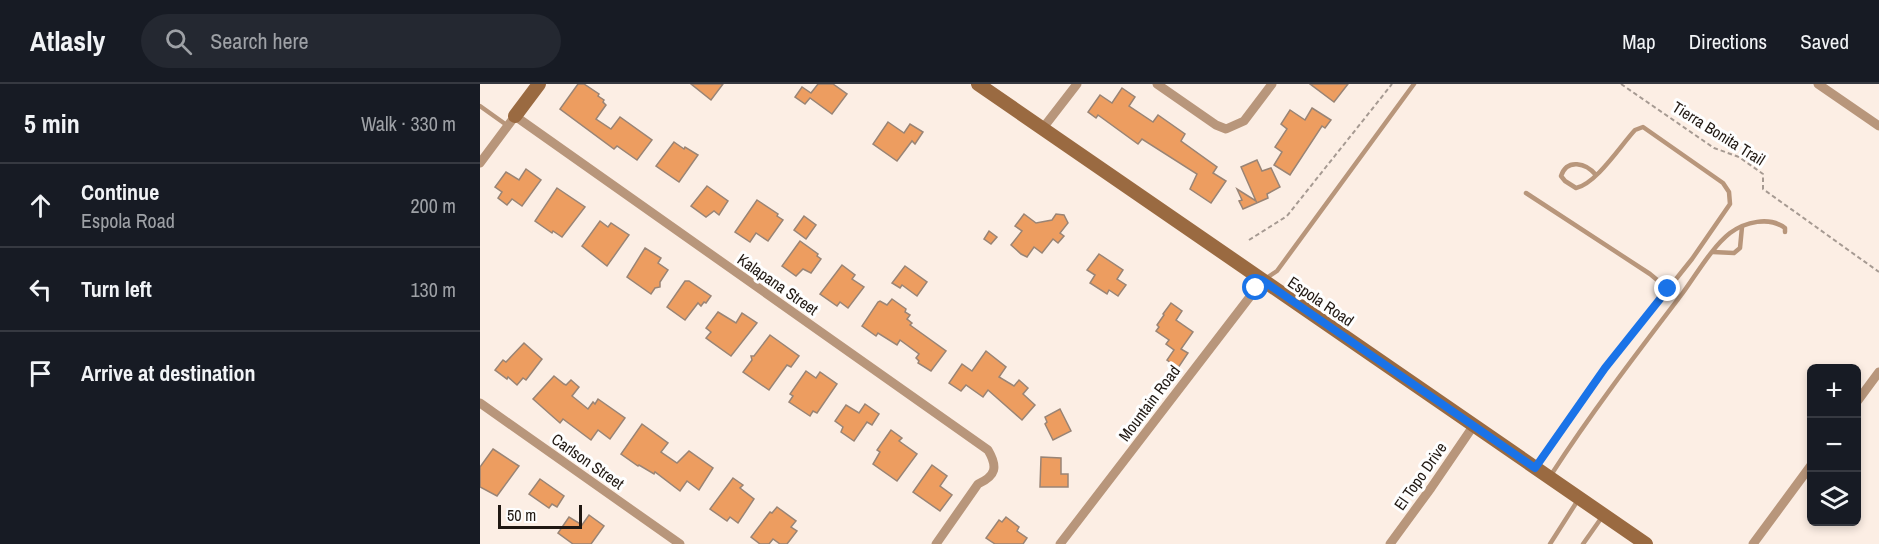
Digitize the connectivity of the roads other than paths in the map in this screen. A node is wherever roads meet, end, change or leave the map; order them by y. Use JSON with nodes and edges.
{"nodes":[{"id":1,"x":539,"y":84,"type":"edge"},
{"id":2,"x":978,"y":84,"type":"edge"},
{"id":3,"x":1077,"y":84,"type":"edge"},
{"id":4,"x":1157,"y":84,"type":"edge"},
{"id":5,"x":1272,"y":84,"type":"edge"},
{"id":6,"x":1414,"y":84,"type":"edge"},
{"id":7,"x":1818,"y":84,"type":"edge"},
{"id":8,"x":480,"y":106,"type":"edge"},
{"id":9,"x":511,"y":121,"type":"junction"},
{"id":10,"x":1879,"y":126,"type":"edge"},
{"id":11,"x":1043,"y":128,"type":"junction"},
{"id":12,"x":480,"y":162,"type":"edge"},
{"id":13,"x":1596,"y":175,"type":"junction"},
{"id":14,"x":1526,"y":193,"type":"dead end"},
{"id":15,"x":1742,"y":226,"type":"junction"},
{"id":16,"x":1785,"y":232,"type":"dead end"},
{"id":17,"x":1713,"y":252,"type":"junction"},
{"id":18,"x":1262,"y":280,"type":"junction"},
{"id":19,"x":1668,"y":289,"type":"junction"},
{"id":20,"x":1879,"y":372,"type":"edge"},
{"id":21,"x":1861,"y":397,"type":"edge"},
{"id":22,"x":480,"y":403,"type":"edge"},
{"id":23,"x":1474,"y":425,"type":"junction"},
{"id":24,"x":1535,"y":468,"type":"junction"},
{"id":25,"x":1807,"y":471,"type":"edge"},
{"id":26,"x":1549,"y":478,"type":"junction"},
{"id":27,"x":1579,"y":498,"type":"junction"},
{"id":28,"x":1604,"y":515,"type":"junction"},
{"id":29,"x":680,"y":544,"type":"edge"},
{"id":30,"x":936,"y":544,"type":"edge"},
{"id":31,"x":1060,"y":544,"type":"edge"},
{"id":32,"x":1390,"y":544,"type":"edge"},
{"id":33,"x":1550,"y":544,"type":"edge"},
{"id":34,"x":1583,"y":544,"type":"edge"},
{"id":35,"x":1646,"y":544,"type":"edge"},
{"id":36,"x":1753,"y":544,"type":"edge"}],
"edges":[{"from":1,"to":9,"type":"main road"},
{"from":2,"to":11,"type":"main road","name":"Espola Road"},
{"from":3,"to":11,"type":"street"},
{"from":4,"to":5,"type":"street"},
{"from":6,"to":18,"type":"lane"},
{"from":7,"to":10,"type":"street"},
{"from":8,"to":9,"type":"lane"},
{"from":9,"to":12,"type":"street"},
{"from":9,"to":30,"type":"street","name":"Kalapana Street"},
{"from":11,"to":18,"type":"main road","name":"Espola Road"},
{"from":13,"to":13,"type":"lane"},
{"from":13,"to":19,"type":"lane"},
{"from":14,"to":19,"type":"lane"},
{"from":15,"to":16,"type":"lane"},
{"from":15,"to":17,"type":"lane"},
{"from":15,"to":17,"type":"lane"},
{"from":17,"to":26,"type":"lane"},
{"from":18,"to":23,"type":"main road","name":"Espola Road"},
{"from":18,"to":31,"type":"street","name":"Mountain Road"},
{"from":19,"to":24,"type":"lane"},
{"from":20,"to":21,"type":"street"},
{"from":22,"to":29,"type":"street","name":"Carlson Street"},
{"from":23,"to":24,"type":"main road","name":"Espola Road"},
{"from":23,"to":32,"type":"street","name":"El Topo Drive"},
{"from":24,"to":26,"type":"main road","name":"Espola Road"},
{"from":25,"to":36,"type":"street"},
{"from":26,"to":27,"type":"main road","name":"Espola Road"},
{"from":27,"to":28,"type":"main road","name":"Espola Road"},
{"from":27,"to":33,"type":"lane"},
{"from":28,"to":34,"type":"lane"},
{"from":28,"to":35,"type":"main road","name":"Espola Road"}]}
